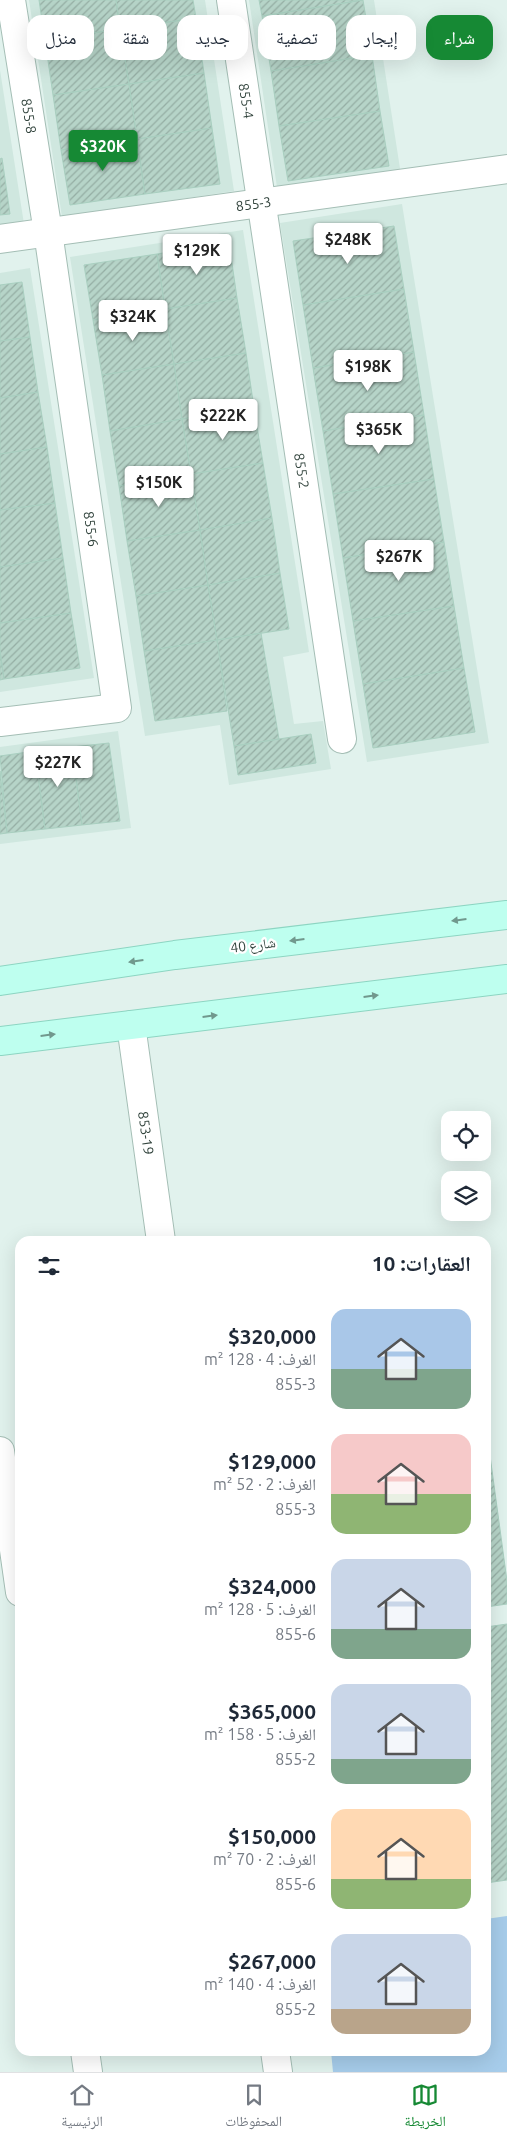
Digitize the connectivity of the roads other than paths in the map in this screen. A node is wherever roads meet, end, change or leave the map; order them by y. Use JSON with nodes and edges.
{"nodes":[{"id":1,"x":11,"y":0,"type":"edge"},
{"id":2,"x":232,"y":0,"type":"edge"},
{"id":3,"x":507,"y":169,"type":"edge"},
{"id":4,"x":263,"y":203,"type":"junction"},
{"id":5,"x":48,"y":232,"type":"junction"},
{"id":6,"x":0,"y":239,"type":"edge"},
{"id":7,"x":0,"y":722,"type":"edge"},
{"id":8,"x":342,"y":739,"type":"dead end"},
{"id":9,"x":507,"y":915,"type":"edge"},
{"id":10,"x":507,"y":979,"type":"edge"},
{"id":11,"x":0,"y":981,"type":"edge"},
{"id":12,"x":131,"y":1025,"type":"junction"},
{"id":13,"x":0,"y":1042,"type":"edge"},
{"id":14,"x":160,"y":1236,"type":"edge"},
{"id":15,"x":0,"y":1450,"type":"edge"},
{"id":16,"x":15,"y":1556,"type":"edge"},
{"id":17,"x":86,"y":2056,"type":"edge"},
{"id":18,"x":276,"y":2056,"type":"edge"},
{"id":19,"x":88,"y":2072,"type":"edge"},
{"id":20,"x":278,"y":2072,"type":"edge"}],
"edges":[{"from":1,"to":5,"type":"street","name":"855-8"},
{"from":2,"to":4,"type":"street","name":"855-4"},
{"from":3,"to":4,"type":"street","name":"855-3"},
{"from":4,"to":5,"type":"street","name":"855-3"},
{"from":4,"to":8,"type":"street","name":"855-2"},
{"from":5,"to":6,"type":"street","name":"855-3"},
{"from":5,"to":7,"type":"street","name":"855-6"},
{"from":9,"to":11,"type":"main road","name":"شارع 40","one_way":true},
{"from":12,"to":10,"type":"main road","one_way":true},
{"from":13,"to":12,"type":"main road","one_way":true},
{"from":12,"to":14,"type":"street","name":"853-19"},
{"from":15,"to":16,"type":"street"},
{"from":17,"to":19,"type":"street"},
{"from":18,"to":20,"type":"street"}]}
